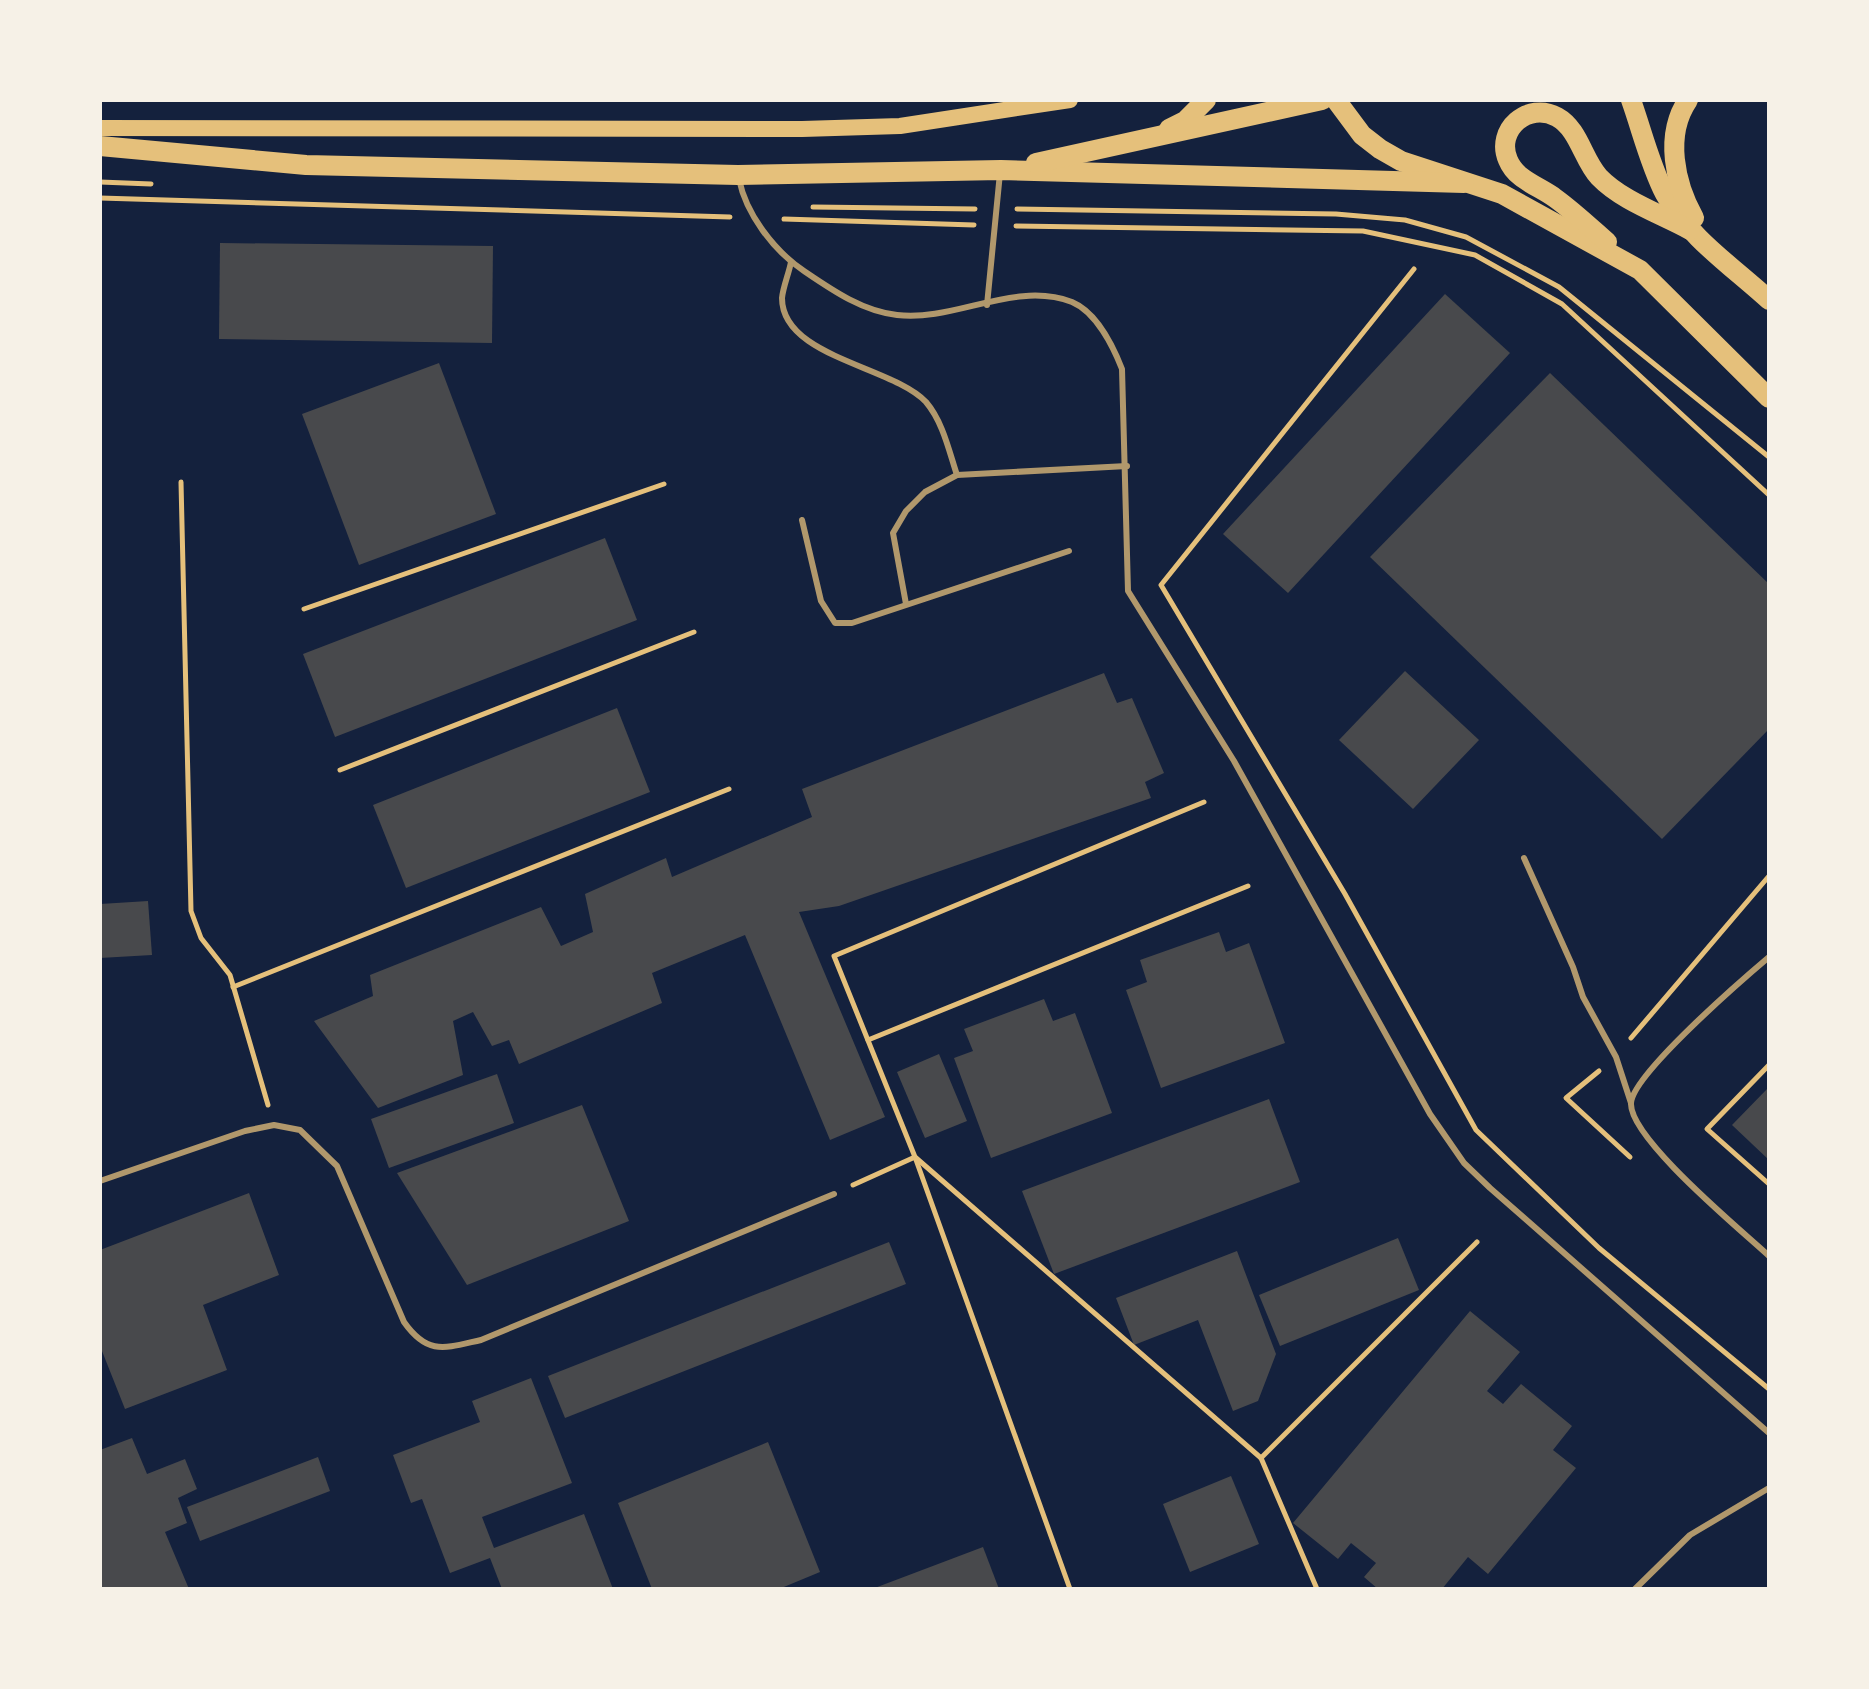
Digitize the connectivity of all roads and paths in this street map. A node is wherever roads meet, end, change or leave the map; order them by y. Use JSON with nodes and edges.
{"nodes":[{"id":1,"x":1070,"y":100,"type":"edge"},
{"id":2,"x":1206,"y":100,"type":"edge"},
{"id":3,"x":1322,"y":100,"type":"edge"},
{"id":4,"x":1336,"y":100,"type":"edge"},
{"id":5,"x":1631,"y":100,"type":"edge"},
{"id":6,"x":1688,"y":100,"type":"edge"},
{"id":7,"x":100,"y":128,"type":"edge"},
{"id":8,"x":1148,"y":140,"type":"junction"},
{"id":9,"x":100,"y":146,"type":"edge"},
{"id":10,"x":1001,"y":170,"type":"junction"},
{"id":11,"x":738,"y":175,"type":"junction"},
{"id":12,"x":100,"y":182,"type":"edge"},
{"id":13,"x":1464,"y":183,"type":"junction"},
{"id":14,"x":164,"y":184,"type":"dead end"},
{"id":15,"x":100,"y":198,"type":"edge"},
{"id":16,"x":808,"y":207,"type":"dead end"},
{"id":17,"x":998,"y":209,"type":"junction"},
{"id":18,"x":738,"y":218,"type":"dead end"},
{"id":19,"x":769,"y":219,"type":"dead end"},
{"id":20,"x":977,"y":225,"type":"dead end"},
{"id":21,"x":1008,"y":226,"type":"dead end"},
{"id":22,"x":1690,"y":230,"type":"junction"},
{"id":23,"x":1713,"y":249,"type":"junction"},
{"id":24,"x":791,"y":262,"type":"junction"},
{"id":25,"x":1414,"y":269,"type":"dead end"},
{"id":26,"x":1640,"y":270,"type":"junction"},
{"id":27,"x":1769,"y":300,"type":"edge"},
{"id":28,"x":987,"y":305,"type":"junction"},
{"id":29,"x":1769,"y":398,"type":"edge"},
{"id":30,"x":1769,"y":457,"type":"edge"},
{"id":31,"x":1127,"y":466,"type":"junction"},
{"id":32,"x":957,"y":475,"type":"junction"},
{"id":33,"x":181,"y":482,"type":"dead end"},
{"id":34,"x":664,"y":484,"type":"dead end"},
{"id":35,"x":1769,"y":495,"type":"edge"},
{"id":36,"x":802,"y":520,"type":"dead end"},
{"id":37,"x":1069,"y":551,"type":"dead end"},
{"id":38,"x":906,"y":604,"type":"junction"},
{"id":39,"x":304,"y":609,"type":"dead end"},
{"id":40,"x":694,"y":632,"type":"dead end"},
{"id":41,"x":340,"y":770,"type":"dead end"},
{"id":42,"x":729,"y":789,"type":"dead end"},
{"id":43,"x":1204,"y":802,"type":"dead end"},
{"id":44,"x":1524,"y":858,"type":"dead end"},
{"id":45,"x":1248,"y":886,"type":"dead end"},
{"id":46,"x":1769,"y":957,"type":"edge"},
{"id":47,"x":233,"y":987,"type":"junction"},
{"id":48,"x":868,"y":1040,"type":"junction"},
{"id":49,"x":1769,"y":1065,"type":"edge"},
{"id":50,"x":1631,"y":1103,"type":"junction"},
{"id":51,"x":274,"y":1125,"type":"junction"},
{"id":52,"x":915,"y":1157,"type":"junction"},
{"id":53,"x":100,"y":1181,"type":"edge"},
{"id":54,"x":1769,"y":1184,"type":"edge"},
{"id":55,"x":834,"y":1194,"type":"joint"},
{"id":56,"x":1477,"y":1242,"type":"dead end"},
{"id":57,"x":1769,"y":1256,"type":"edge"},
{"id":58,"x":1769,"y":1389,"type":"edge"},
{"id":59,"x":1769,"y":1433,"type":"edge"},
{"id":60,"x":1261,"y":1458,"type":"junction"},
{"id":61,"x":1769,"y":1488,"type":"edge"},
{"id":62,"x":1070,"y":1589,"type":"edge"},
{"id":63,"x":1317,"y":1589,"type":"edge"},
{"id":64,"x":1635,"y":1589,"type":"edge"}],
"edges":[{"from":1,"to":7,"type":"main road"},
{"from":2,"to":8,"type":"main road"},
{"from":3,"to":8,"type":"main road"},
{"from":4,"to":13,"type":"main road"},
{"from":5,"to":22,"type":"main road"},
{"from":6,"to":23,"type":"main road"},
{"from":8,"to":10,"type":"main road"},
{"from":9,"to":11,"type":"main road"},
{"from":10,"to":11,"type":"main road"},
{"from":10,"to":13,"type":"main road"},
{"from":10,"to":17,"type":"lane"},
{"from":11,"to":24,"type":"lane"},
{"from":12,"to":14,"type":"path"},
{"from":13,"to":26,"type":"main road"},
{"from":15,"to":18,"type":"path"},
{"from":16,"to":17,"type":"path"},
{"from":17,"to":28,"type":"lane"},
{"from":17,"to":30,"type":"path"},
{"from":19,"to":20,"type":"path"},
{"from":21,"to":35,"type":"path"},
{"from":22,"to":23,"type":"main road"},
{"from":22,"to":26,"type":"main road"},
{"from":23,"to":27,"type":"main road"},
{"from":24,"to":28,"type":"lane"},
{"from":24,"to":32,"type":"lane"},
{"from":25,"to":58,"type":"path"},
{"from":26,"to":29,"type":"main road"},
{"from":28,"to":31,"type":"lane"},
{"from":31,"to":32,"type":"lane"},
{"from":31,"to":59,"type":"lane"},
{"from":32,"to":38,"type":"lane"},
{"from":33,"to":47,"type":"path"},
{"from":34,"to":39,"type":"path"},
{"from":36,"to":38,"type":"lane"},
{"from":37,"to":38,"type":"lane"},
{"from":40,"to":41,"type":"path"},
{"from":42,"to":47,"type":"path"},
{"from":43,"to":48,"type":"path"},
{"from":44,"to":50,"type":"lane"},
{"from":45,"to":48,"type":"path"},
{"from":46,"to":50,"type":"lane"},
{"from":47,"to":51,"type":"path"},
{"from":48,"to":52,"type":"path"},
{"from":49,"to":54,"type":"path"},
{"from":50,"to":57,"type":"lane"},
{"from":51,"to":53,"type":"lane"},
{"from":51,"to":55,"type":"lane"},
{"from":52,"to":55,"type":"path"},
{"from":52,"to":60,"type":"path"},
{"from":52,"to":62,"type":"path"},
{"from":56,"to":60,"type":"path"},
{"from":60,"to":63,"type":"path"},
{"from":61,"to":64,"type":"lane"}]}
